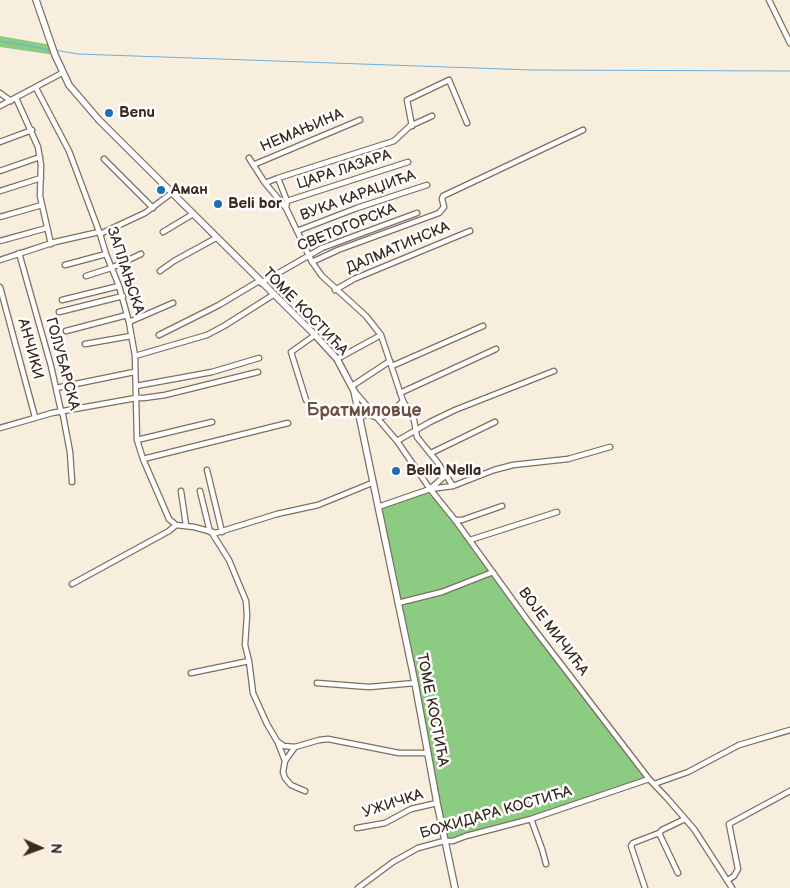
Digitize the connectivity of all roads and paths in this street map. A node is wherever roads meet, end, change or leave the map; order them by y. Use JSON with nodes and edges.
{"nodes":[{"id":1,"x":36,"y":0,"type":"edge"},
{"id":2,"x":769,"y":0,"type":"edge"},
{"id":3,"x":790,"y":43,"type":"edge"},
{"id":4,"x":62,"y":72,"type":"junction"},
{"id":5,"x":36,"y":88,"type":"junction"},
{"id":6,"x":0,"y":93,"type":"edge"},
{"id":7,"x":16,"y":98,"type":"junction"},
{"id":8,"x":10,"y":101,"type":"junction"},
{"id":9,"x":0,"y":106,"type":"edge"},
{"id":10,"x":432,"y":116,"type":"dead end"},
{"id":11,"x":360,"y":120,"type":"dead end"},
{"id":12,"x":467,"y":123,"type":"dead end"},
{"id":13,"x":412,"y":126,"type":"junction"},
{"id":14,"x":32,"y":130,"type":"junction"},
{"id":15,"x":583,"y":130,"type":"dead end"},
{"id":16,"x":0,"y":142,"type":"edge"},
{"id":17,"x":40,"y":157,"type":"junction"},
{"id":18,"x":249,"y":158,"type":"dead end"},
{"id":19,"x":104,"y":159,"type":"dead end"},
{"id":20,"x":408,"y":162,"type":"dead end"},
{"id":21,"x":253,"y":165,"type":"junction"},
{"id":22,"x":0,"y":171,"type":"edge"},
{"id":23,"x":41,"y":178,"type":"junction"},
{"id":24,"x":278,"y":178,"type":"junction"},
{"id":25,"x":265,"y":183,"type":"junction"},
{"id":26,"x":427,"y":184,"type":"dead end"},
{"id":27,"x":0,"y":190,"type":"edge"},
{"id":28,"x":173,"y":192,"type":"junction"},
{"id":29,"x":287,"y":201,"type":"junction"},
{"id":30,"x":42,"y":204,"type":"junction"},
{"id":31,"x":153,"y":208,"type":"junction"},
{"id":32,"x":286,"y":208,"type":"junction"},
{"id":33,"x":417,"y":213,"type":"dead end"},
{"id":34,"x":193,"y":214,"type":"junction"},
{"id":35,"x":0,"y":217,"type":"edge"},
{"id":36,"x":47,"y":228,"type":"junction"},
{"id":37,"x":298,"y":230,"type":"junction"},
{"id":38,"x":470,"y":231,"type":"dead end"},
{"id":39,"x":163,"y":232,"type":"dead end"},
{"id":40,"x":100,"y":233,"type":"junction"},
{"id":41,"x":216,"y":238,"type":"junction"},
{"id":42,"x":0,"y":241,"type":"edge"},
{"id":43,"x":51,"y":244,"type":"junction"},
{"id":44,"x":19,"y":254,"type":"junction"},
{"id":45,"x":106,"y":254,"type":"junction"},
{"id":46,"x":141,"y":254,"type":"dead end"},
{"id":47,"x":308,"y":255,"type":"junction"},
{"id":48,"x":0,"y":260,"type":"edge"},
{"id":49,"x":312,"y":262,"type":"junction"},
{"id":50,"x":65,"y":265,"type":"dead end"},
{"id":51,"x":111,"y":268,"type":"junction"},
{"id":52,"x":160,"y":271,"type":"dead end"},
{"id":53,"x":86,"y":276,"type":"dead end"},
{"id":54,"x":260,"y":282,"type":"junction"},
{"id":55,"x":119,"y":286,"type":"junction"},
{"id":56,"x":0,"y":287,"type":"edge"},
{"id":57,"x":335,"y":290,"type":"junction"},
{"id":58,"x":273,"y":295,"type":"junction"},
{"id":59,"x":122,"y":296,"type":"junction"},
{"id":60,"x":62,"y":300,"type":"dead end"},
{"id":61,"x":174,"y":303,"type":"dead end"},
{"id":62,"x":59,"y":312,"type":"dead end"},
{"id":63,"x":127,"y":315,"type":"junction"},
{"id":64,"x":128,"y":322,"type":"junction"},
{"id":65,"x":483,"y":326,"type":"dead end"},
{"id":66,"x":66,"y":331,"type":"dead end"},
{"id":67,"x":159,"y":335,"type":"dead end"},
{"id":68,"x":315,"y":335,"type":"junction"},
{"id":69,"x":381,"y":335,"type":"junction"},
{"id":70,"x":131,"y":336,"type":"junction"},
{"id":71,"x":85,"y":344,"type":"dead end"},
{"id":72,"x":496,"y":349,"type":"dead end"},
{"id":73,"x":135,"y":356,"type":"junction"},
{"id":74,"x":259,"y":358,"type":"dead end"},
{"id":75,"x":337,"y":359,"type":"junction"},
{"id":76,"x":391,"y":363,"type":"junction"},
{"id":77,"x":554,"y":371,"type":"dead end"},
{"id":78,"x":134,"y":372,"type":"junction"},
{"id":79,"x":258,"y":372,"type":"dead end"},
{"id":80,"x":136,"y":386,"type":"junction"},
{"id":81,"x":56,"y":388,"type":"junction"},
{"id":82,"x":353,"y":389,"type":"junction"},
{"id":83,"x":400,"y":393,"type":"junction"},
{"id":84,"x":136,"y":398,"type":"junction"},
{"id":85,"x":306,"y":400,"type":"dead end"},
{"id":86,"x":403,"y":401,"type":"junction"},
{"id":87,"x":61,"y":412,"type":"junction"},
{"id":88,"x":35,"y":417,"type":"junction"},
{"id":89,"x":359,"y":418,"type":"junction"},
{"id":90,"x":378,"y":418,"type":"junction"},
{"id":91,"x":212,"y":422,"type":"dead end"},
{"id":92,"x":495,"y":422,"type":"dead end"},
{"id":93,"x":288,"y":423,"type":"dead end"},
{"id":94,"x":0,"y":428,"type":"edge"},
{"id":95,"x":416,"y":431,"type":"junction"},
{"id":96,"x":138,"y":440,"type":"junction"},
{"id":97,"x":397,"y":441,"type":"junction"},
{"id":98,"x":610,"y":446,"type":"dead end"},
{"id":99,"x":430,"y":453,"type":"junction"},
{"id":100,"x":143,"y":459,"type":"junction"},
{"id":101,"x":207,"y":470,"type":"dead end"},
{"id":102,"x":446,"y":475,"type":"junction"},
{"id":103,"x":72,"y":482,"type":"dead end"},
{"id":104,"x":372,"y":483,"type":"junction"},
{"id":105,"x":453,"y":486,"type":"junction"},
{"id":106,"x":430,"y":489,"type":"junction"},
{"id":107,"x":181,"y":491,"type":"dead end"},
{"id":108,"x":200,"y":491,"type":"dead end"},
{"id":109,"x":502,"y":506,"type":"dead end"},
{"id":110,"x":378,"y":507,"type":"junction"},
{"id":111,"x":557,"y":512,"type":"dead end"},
{"id":112,"x":455,"y":520,"type":"junction"},
{"id":113,"x":176,"y":525,"type":"junction"},
{"id":114,"x":186,"y":526,"type":"junction"},
{"id":115,"x":222,"y":532,"type":"junction"},
{"id":116,"x":211,"y":533,"type":"junction"},
{"id":117,"x":470,"y":540,"type":"junction"},
{"id":118,"x":492,"y":572,"type":"junction"},
{"id":119,"x":72,"y":584,"type":"dead end"},
{"id":120,"x":398,"y":603,"type":"junction"},
{"id":121,"x":249,"y":661,"type":"junction"},
{"id":122,"x":191,"y":673,"type":"dead end"},
{"id":123,"x":317,"y":682,"type":"dead end"},
{"id":124,"x":415,"y":683,"type":"junction"},
{"id":125,"x":790,"y":730,"type":"edge"},
{"id":126,"x":278,"y":742,"type":"junction"},
{"id":127,"x":295,"y":747,"type":"junction"},
{"id":128,"x":428,"y":753,"type":"junction"},
{"id":129,"x":285,"y":762,"type":"junction"},
{"id":130,"x":648,"y":779,"type":"junction"},
{"id":131,"x":654,"y":784,"type":"junction"},
{"id":132,"x":790,"y":791,"type":"edge"},
{"id":133,"x":304,"y":792,"type":"dead end"},
{"id":134,"x":437,"y":803,"type":"junction"},
{"id":135,"x":531,"y":819,"type":"junction"},
{"id":136,"x":685,"y":819,"type":"junction"},
{"id":137,"x":357,"y":828,"type":"dead end"},
{"id":138,"x":659,"y":833,"type":"junction"},
{"id":139,"x":444,"y":841,"type":"junction"},
{"id":140,"x":546,"y":864,"type":"dead end"},
{"id":141,"x":678,"y":873,"type":"dead end"},
{"id":142,"x":728,"y":880,"type":"junction"},
{"id":143,"x":366,"y":882,"type":"junction"},
{"id":144,"x":358,"y":888,"type":"edge"},
{"id":145,"x":369,"y":888,"type":"edge"},
{"id":146,"x":455,"y":888,"type":"edge"},
{"id":147,"x":645,"y":888,"type":"edge"},
{"id":148,"x":732,"y":888,"type":"edge"}],
"edges":[{"from":1,"to":4,"type":"street","name":"ТОМЕ КОСТИЋА"},
{"from":2,"to":3,"type":"street"},
{"from":4,"to":5,"type":"street"},
{"from":4,"to":28,"type":"street","name":"ТОМЕ КОСТИЋА"},
{"from":5,"to":7,"type":"street"},
{"from":5,"to":40,"type":"street","name":"ЗАПЛАЊСКА"},
{"from":6,"to":8,"type":"street"},
{"from":7,"to":8,"type":"street"},
{"from":7,"to":14,"type":"street"},
{"from":8,"to":9,"type":"street"},
{"from":10,"to":13,"type":"street"},
{"from":11,"to":21,"type":"street","name":"НЕМАЊИНА"},
{"from":12,"to":13,"type":"street"},
{"from":13,"to":24,"type":"street"},
{"from":14,"to":16,"type":"street"},
{"from":14,"to":17,"type":"street"},
{"from":15,"to":49,"type":"street"},
{"from":17,"to":22,"type":"street"},
{"from":17,"to":23,"type":"street"},
{"from":18,"to":21,"type":"street"},
{"from":19,"to":31,"type":"street"},
{"from":20,"to":29,"type":"street","name":"ЦАРА ЛАЗАРА"},
{"from":21,"to":25,"type":"street"},
{"from":23,"to":27,"type":"street"},
{"from":23,"to":30,"type":"street"},
{"from":24,"to":25,"type":"street"},
{"from":24,"to":29,"type":"street"},
{"from":25,"to":32,"type":"street"},
{"from":26,"to":37,"type":"street","name":"ВУКА КАРАЏИЋА"},
{"from":28,"to":31,"type":"street"},
{"from":28,"to":34,"type":"street","name":"ТОМЕ КОСТИЋА"},
{"from":29,"to":32,"type":"street"},
{"from":30,"to":35,"type":"street"},
{"from":30,"to":36,"type":"street"},
{"from":31,"to":40,"type":"street"},
{"from":32,"to":37,"type":"street"},
{"from":33,"to":47,"type":"street","name":"СВЕТОГОРСКА"},
{"from":34,"to":39,"type":"street"},
{"from":34,"to":41,"type":"street","name":"ТОМЕ КОСТИЋА"},
{"from":36,"to":42,"type":"street"},
{"from":36,"to":43,"type":"street"},
{"from":37,"to":47,"type":"street"},
{"from":38,"to":57,"type":"street","name":"ДАЛМАТИНСКА"},
{"from":40,"to":43,"type":"street"},
{"from":40,"to":45,"type":"street","name":"ЗАПЛАЊСКА"},
{"from":41,"to":52,"type":"street"},
{"from":41,"to":54,"type":"street","name":"ТОМЕ КОСТИЋА"},
{"from":43,"to":44,"type":"street"},
{"from":44,"to":48,"type":"street"},
{"from":44,"to":81,"type":"street","name":"ГОЛУБАРСКА"},
{"from":45,"to":50,"type":"street"},
{"from":45,"to":51,"type":"street","name":"ЗАПЛАЊСКА"},
{"from":46,"to":51,"type":"street"},
{"from":47,"to":49,"type":"street"},
{"from":47,"to":54,"type":"street","name":"СВЕТОГОРСКА"},
{"from":49,"to":57,"type":"street"},
{"from":51,"to":53,"type":"street"},
{"from":51,"to":55,"type":"street","name":"ЗАПЛАЊСКА"},
{"from":54,"to":58,"type":"street","name":"ТОМЕ КОСТИЋА"},
{"from":54,"to":67,"type":"street","name":"СВЕТОГОРСКА"},
{"from":55,"to":59,"type":"street","name":"ЗАПЛАЊСКА"},
{"from":55,"to":60,"type":"street"},
{"from":56,"to":88,"type":"street","name":"АНЧИКИ"},
{"from":57,"to":69,"type":"street"},
{"from":58,"to":68,"type":"street","name":"ТОМЕ КОСТИЋА"},
{"from":58,"to":73,"type":"street"},
{"from":59,"to":62,"type":"street"},
{"from":59,"to":63,"type":"street","name":"ЗАПЛАЊСКА"},
{"from":61,"to":64,"type":"street"},
{"from":63,"to":64,"type":"street","name":"ЗАПЛАЊСКА"},
{"from":63,"to":66,"type":"street"},
{"from":64,"to":70,"type":"street","name":"ЗАПЛАЊСКА"},
{"from":65,"to":76,"type":"street"},
{"from":68,"to":75,"type":"street","name":"ТОМЕ КОСТИЋА"},
{"from":68,"to":85,"type":"street"},
{"from":69,"to":75,"type":"street"},
{"from":69,"to":76,"type":"street"},
{"from":70,"to":71,"type":"street"},
{"from":70,"to":73,"type":"street","name":"ЗАПЛАЊСКА"},
{"from":72,"to":83,"type":"street"},
{"from":73,"to":78,"type":"street","name":"ЗАПЛАЊСКА"},
{"from":74,"to":80,"type":"street"},
{"from":75,"to":82,"type":"street","name":"ТОМЕ КОСТИЋА"},
{"from":76,"to":82,"type":"street"},
{"from":76,"to":83,"type":"street"},
{"from":77,"to":95,"type":"street"},
{"from":78,"to":80,"type":"street","name":"ЗАПЛАЊСКА"},
{"from":78,"to":81,"type":"street"},
{"from":79,"to":84,"type":"street"},
{"from":80,"to":84,"type":"street","name":"ЗАПЛАЊСКА"},
{"from":81,"to":87,"type":"street","name":"ГОЛУБАРСКА"},
{"from":82,"to":89,"type":"street","name":"ТОМЕ КОСТИЋА"},
{"from":82,"to":90,"type":"street","name":"ВОЈЕ МИЧИЋА"},
{"from":83,"to":86,"type":"street"},
{"from":84,"to":87,"type":"street"},
{"from":84,"to":96,"type":"street","name":"ЗАПЛАЊСКА"},
{"from":86,"to":90,"type":"street"},
{"from":86,"to":95,"type":"street"},
{"from":87,"to":88,"type":"street"},
{"from":87,"to":103,"type":"street","name":"ГОЛУБАРСКА"},
{"from":88,"to":94,"type":"street"},
{"from":89,"to":90,"type":"street"},
{"from":89,"to":104,"type":"street","name":"ТОМЕ КОСТИЋА"},
{"from":90,"to":97,"type":"street","name":"ВОЈЕ МИЧИЋА"},
{"from":91,"to":96,"type":"street"},
{"from":92,"to":99,"type":"street"},
{"from":93,"to":100,"type":"street"},
{"from":95,"to":97,"type":"street"},
{"from":95,"to":99,"type":"street"},
{"from":96,"to":100,"type":"street","name":"ЗАПЛАЊСКА"},
{"from":97,"to":106,"type":"street","name":"ВОЈЕ МИЧИЋА"},
{"from":98,"to":105,"type":"street"},
{"from":99,"to":102,"type":"street"},
{"from":100,"to":113,"type":"street","name":"ЗАПЛАЊСКА"},
{"from":101,"to":115,"type":"street"},
{"from":102,"to":105,"type":"street"},
{"from":102,"to":106,"type":"street"},
{"from":104,"to":110,"type":"street","name":"ТОМЕ КОСТИЋА"},
{"from":104,"to":115,"type":"street"},
{"from":105,"to":106,"type":"street"},
{"from":106,"to":110,"type":"street"},
{"from":106,"to":112,"type":"street","name":"ВОЈЕ МИЧИЋА"},
{"from":107,"to":114,"type":"street"},
{"from":108,"to":116,"type":"street"},
{"from":109,"to":112,"type":"street"},
{"from":110,"to":120,"type":"street","name":"ТОМЕ КОСТИЋА"},
{"from":111,"to":117,"type":"street"},
{"from":112,"to":117,"type":"street","name":"ВОЈЕ МИЧИЋА"},
{"from":113,"to":114,"type":"street"},
{"from":113,"to":119,"type":"street"},
{"from":114,"to":116,"type":"street"},
{"from":115,"to":116,"type":"street"},
{"from":116,"to":121,"type":"street"},
{"from":117,"to":118,"type":"street","name":"ВОЈЕ МИЧИЋА"},
{"from":118,"to":120,"type":"street"},
{"from":118,"to":130,"type":"street","name":"ВОЈЕ МИЧИЋА"},
{"from":120,"to":124,"type":"street","name":"ТОМЕ КОСТИЋА"},
{"from":121,"to":122,"type":"street"},
{"from":121,"to":126,"type":"street"},
{"from":123,"to":124,"type":"street"},
{"from":124,"to":128,"type":"street","name":"ТОМЕ КОСТИЋА"},
{"from":125,"to":131,"type":"street"},
{"from":126,"to":127,"type":"street"},
{"from":126,"to":129,"type":"street"},
{"from":127,"to":128,"type":"street"},
{"from":127,"to":129,"type":"street"},
{"from":128,"to":134,"type":"street","name":"ТОМЕ КОСТИЋА"},
{"from":129,"to":133,"type":"street"},
{"from":130,"to":131,"type":"street","name":"ВОЈЕ МИЧИЋА"},
{"from":130,"to":135,"type":"street","name":"БОЖИДАРА КОСТИЋА"},
{"from":131,"to":136,"type":"street","name":"ВОЈЕ МИЧИЋА"},
{"from":132,"to":142,"type":"street"},
{"from":134,"to":137,"type":"street","name":"УЖИЧКА"},
{"from":134,"to":139,"type":"street","name":"ТОМЕ КОСТИЋА"},
{"from":135,"to":139,"type":"street","name":"БОЖИДАРА КОСТИЋА"},
{"from":135,"to":140,"type":"street"},
{"from":136,"to":138,"type":"street"},
{"from":136,"to":142,"type":"street","name":"ВОЈЕ МИЧИЋА"},
{"from":138,"to":141,"type":"street"},
{"from":138,"to":147,"type":"street"},
{"from":139,"to":143,"type":"street","name":"БОЖИДАРА КОСТИЋА"},
{"from":139,"to":146,"type":"street","name":"ТОМЕ КОСТИЋА"},
{"from":142,"to":148,"type":"street","name":"ВОЈЕ МИЧИЋА"},
{"from":143,"to":144,"type":"street","name":"БОЖИДАРА КОСТИЋА"},
{"from":143,"to":145,"type":"street"}]}
